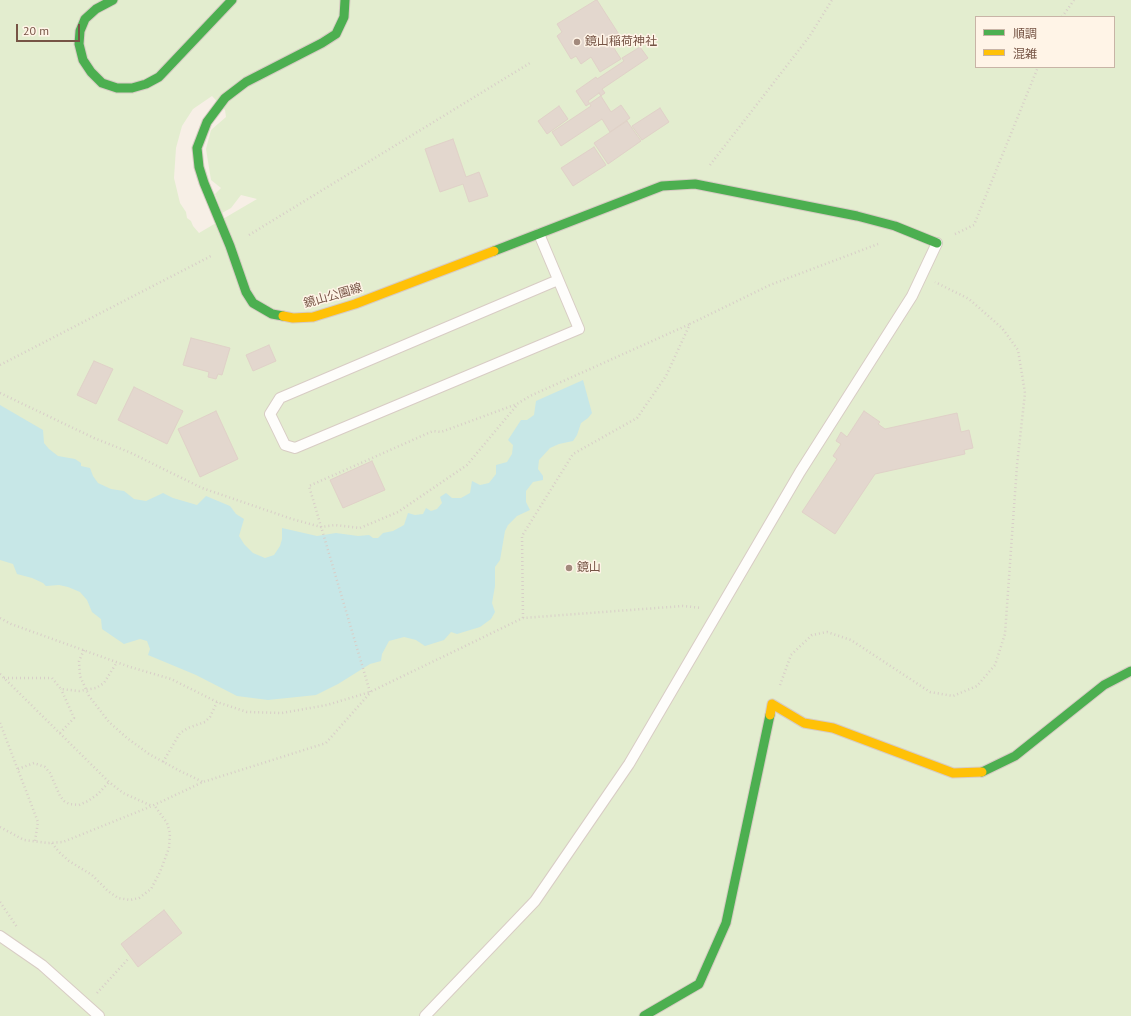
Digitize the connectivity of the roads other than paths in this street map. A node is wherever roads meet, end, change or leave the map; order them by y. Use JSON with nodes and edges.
{"nodes":[{"id":1,"x":112,"y":0,"type":"edge"},
{"id":2,"x":232,"y":0,"type":"edge"},
{"id":3,"x":345,"y":0,"type":"edge"},
{"id":4,"x":539,"y":234,"type":"junction"},
{"id":5,"x":937,"y":243,"type":"joint"},
{"id":6,"x":558,"y":280,"type":"junction"},
{"id":7,"x":1131,"y":671,"type":"edge"},
{"id":8,"x":0,"y":936,"type":"edge"},
{"id":9,"x":99,"y":1016,"type":"edge"},
{"id":10,"x":425,"y":1016,"type":"edge"},
{"id":11,"x":644,"y":1016,"type":"edge"}],
"edges":[{"from":1,"to":2,"type":"main road"},
{"from":3,"to":4,"type":"main road","name":"鏡山公園線"},
{"from":4,"to":5,"type":"main road","name":"鏡山公園線"},
{"from":4,"to":6,"type":"lane"},
{"from":5,"to":10,"type":"lane"},
{"from":6,"to":6,"type":"lane"},
{"from":7,"to":11,"type":"main road"},
{"from":8,"to":9,"type":"lane"}]}
